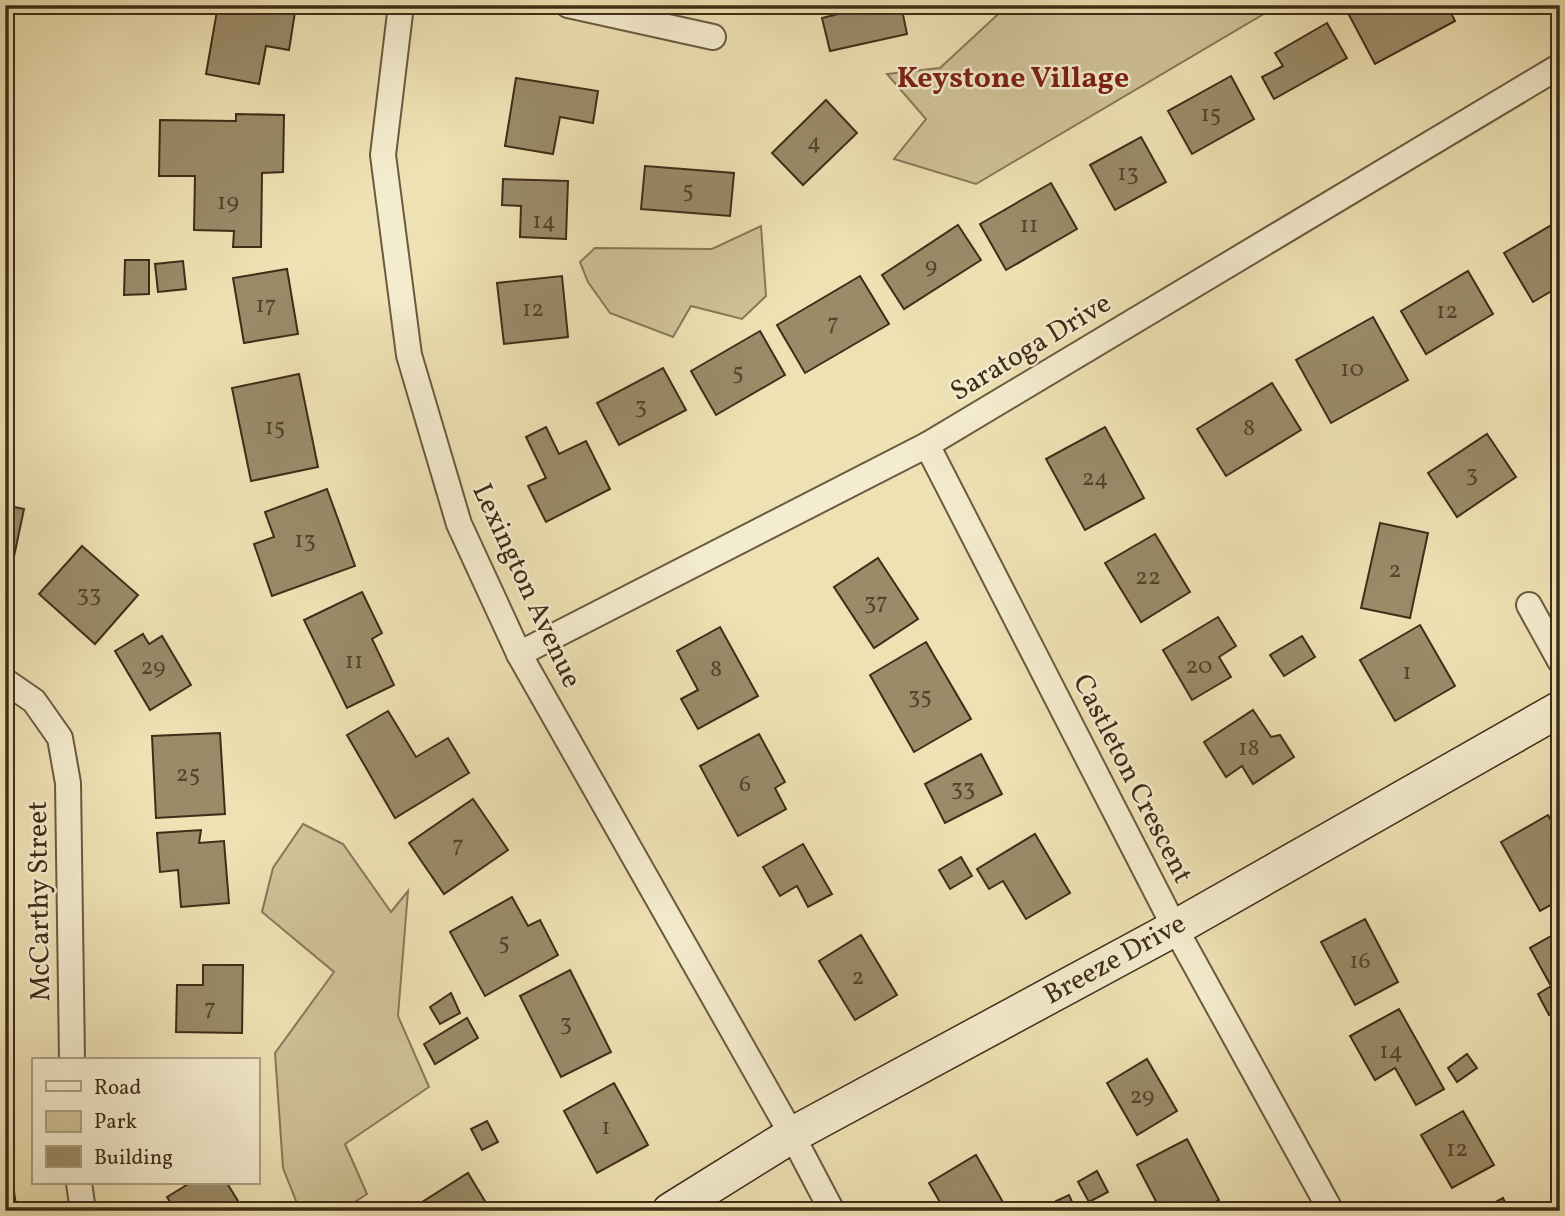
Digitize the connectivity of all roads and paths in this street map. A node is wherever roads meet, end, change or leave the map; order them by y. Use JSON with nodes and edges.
{"nodes":[{"id":1,"x":401,"y":5,"type":"edge"},
{"id":2,"x":568,"y":5,"type":"edge"},
{"id":3,"x":713,"y":37,"type":"dead end"},
{"id":4,"x":1560,"y":66,"type":"edge"},
{"id":5,"x":927,"y":446,"type":"junction"},
{"id":6,"x":1529,"y":604,"type":"dead end"},
{"id":7,"x":519,"y":654,"type":"junction"},
{"id":8,"x":1560,"y":661,"type":"edge"},
{"id":9,"x":5,"y":681,"type":"edge"},
{"id":10,"x":1560,"y":709,"type":"edge"},
{"id":11,"x":1175,"y":928,"type":"junction"},
{"id":12,"x":72,"y":1058,"type":"edge"},
{"id":13,"x":792,"y":1135,"type":"junction"},
{"id":14,"x":79,"y":1184,"type":"edge"},
{"id":15,"x":83,"y":1211,"type":"edge"},
{"id":16,"x":670,"y":1211,"type":"edge"},
{"id":17,"x":832,"y":1211,"type":"edge"},
{"id":18,"x":1331,"y":1211,"type":"edge"}],
"edges":[{"from":1,"to":7,"type":"street","name":"Lexington Avenue"},
{"from":2,"to":3,"type":"street"},
{"from":4,"to":5,"type":"street","name":"Saratoga Drive"},
{"from":5,"to":7,"type":"street","name":"Saratoga Drive"},
{"from":5,"to":11,"type":"street","name":"Castleton Crescent"},
{"from":6,"to":8,"type":"street"},
{"from":7,"to":13,"type":"street","name":"Lexington Avenue"},
{"from":9,"to":12,"type":"street","name":"McCarthy Street"},
{"from":10,"to":11,"type":"street","name":"Breeze Drive"},
{"from":11,"to":13,"type":"street","name":"Breeze Drive"},
{"from":11,"to":18,"type":"street","name":"Castleton Crescent"},
{"from":13,"to":16,"type":"street","name":"Breeze Drive"},
{"from":13,"to":17,"type":"street","name":"Lexington Avenue"},
{"from":14,"to":15,"type":"street"}]}
